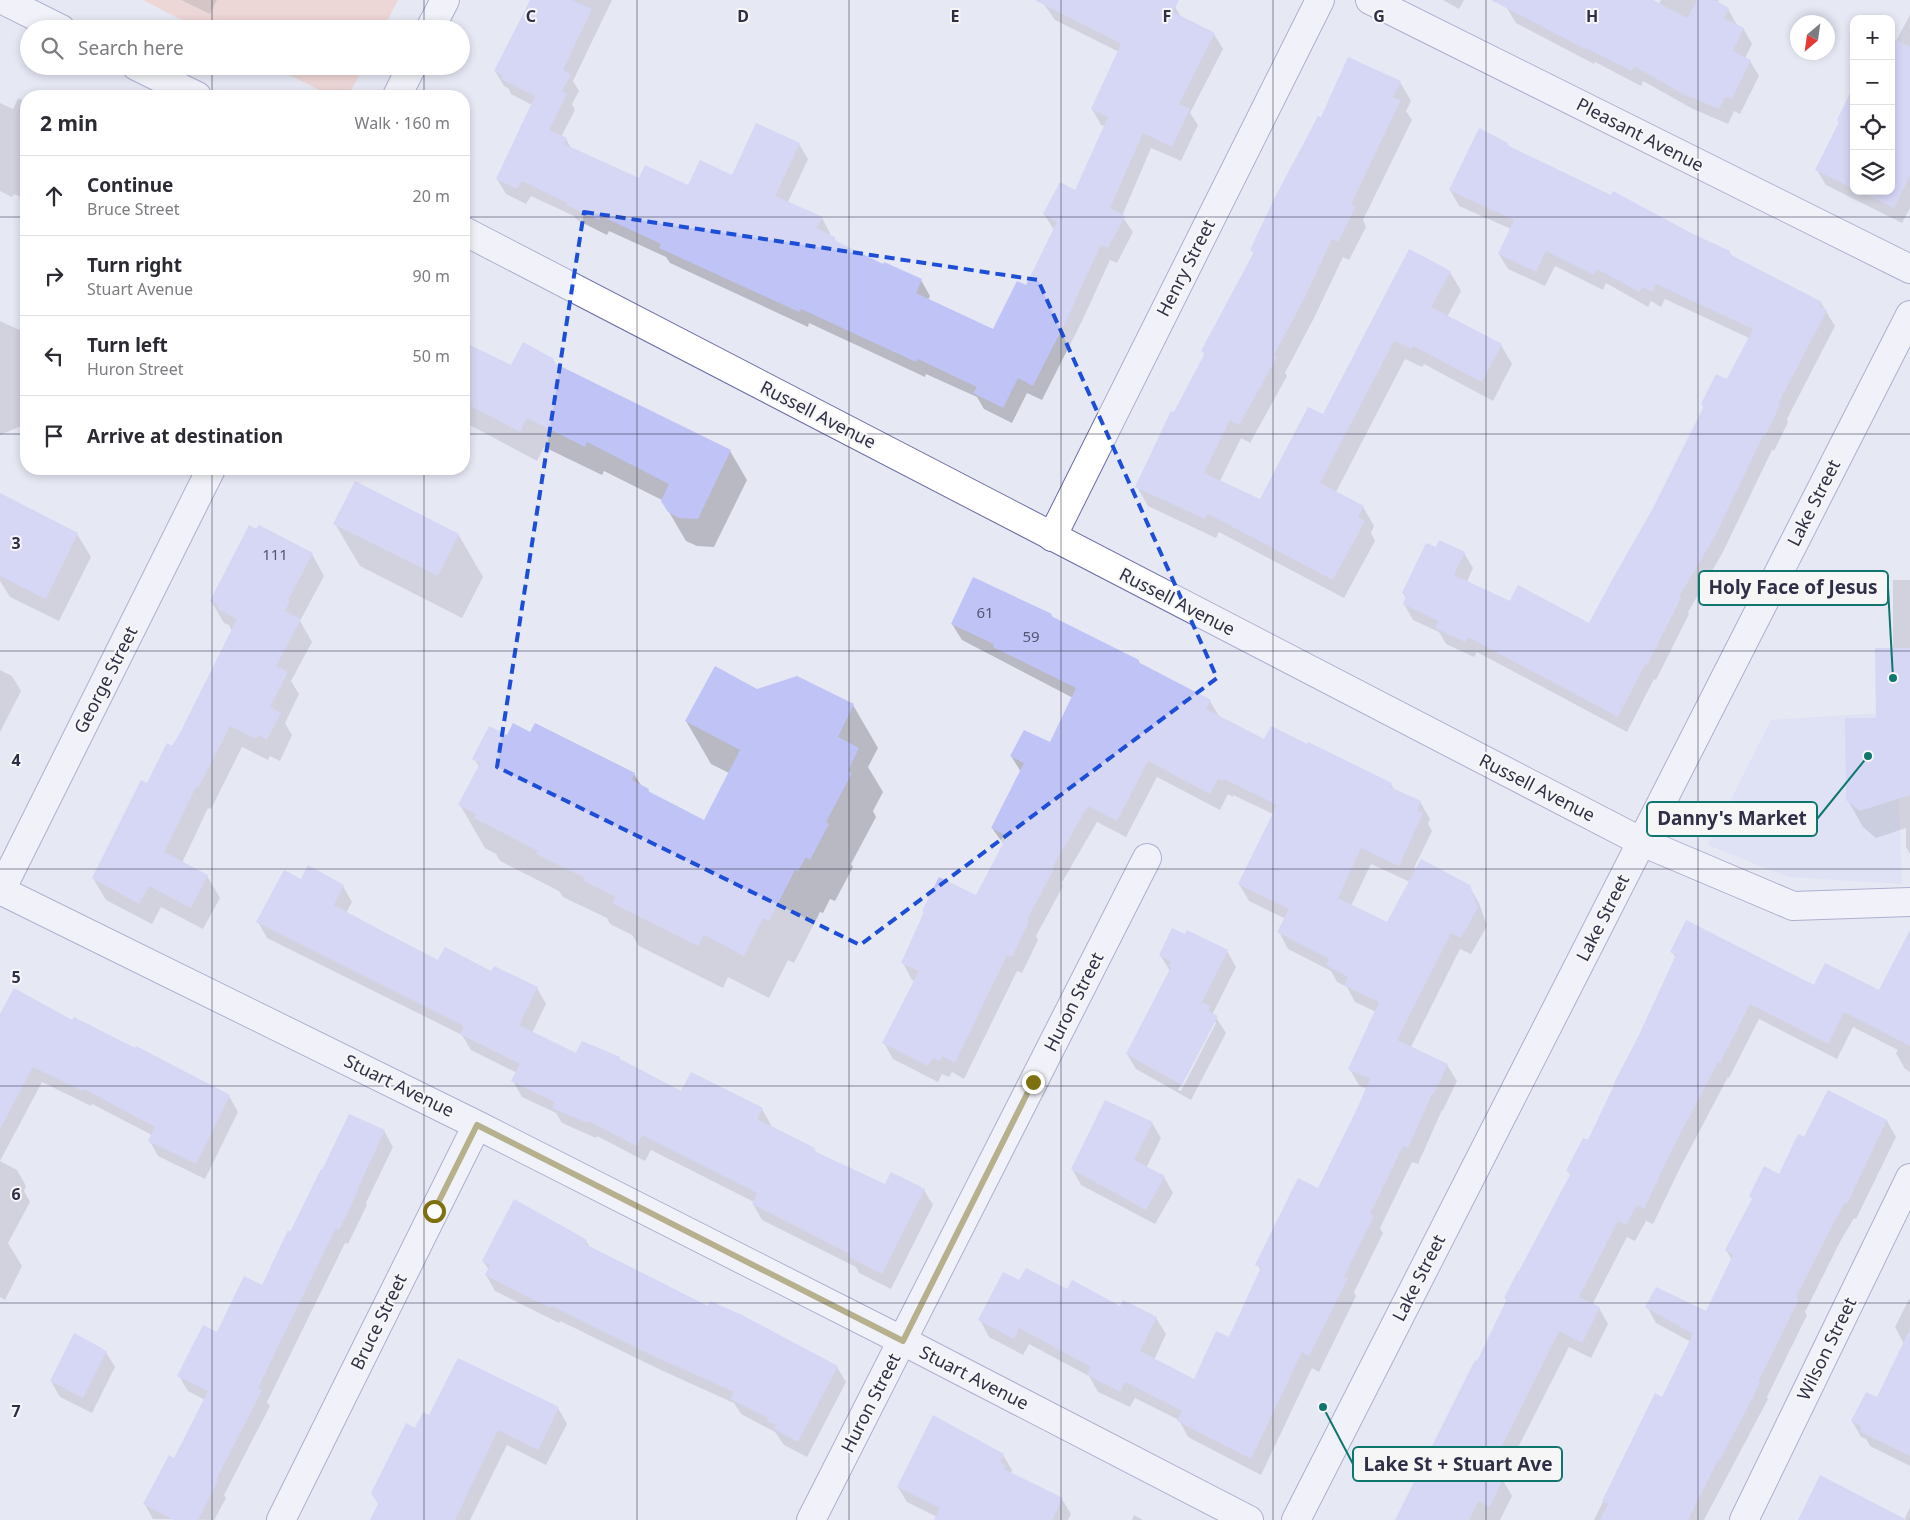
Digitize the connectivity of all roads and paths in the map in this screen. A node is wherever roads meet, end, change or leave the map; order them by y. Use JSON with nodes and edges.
{"nodes":[{"id":1,"x":3,"y":0,"type":"edge"},
{"id":2,"x":445,"y":0,"type":"edge"},
{"id":3,"x":1320,"y":0,"type":"edge"},
{"id":4,"x":1370,"y":0,"type":"edge"},
{"id":5,"x":43,"y":20,"type":"edge"},
{"id":6,"x":435,"y":20,"type":"edge"},
{"id":7,"x":154,"y":75,"type":"edge"},
{"id":8,"x":408,"y":75,"type":"edge"},
{"id":9,"x":185,"y":90,"type":"edge"},
{"id":10,"x":400,"y":90,"type":"edge"},
{"id":11,"x":470,"y":235,"type":"edge"},
{"id":12,"x":1910,"y":269,"type":"edge"},
{"id":13,"x":1910,"y":315,"type":"edge"},
{"id":14,"x":208,"y":475,"type":"edge"},
{"id":15,"x":1052,"y":537,"type":"junction"},
{"id":16,"x":1642,"y":842,"type":"junction"},
{"id":17,"x":1147,"y":858,"type":"dead end"},
{"id":18,"x":0,"y":891,"type":"edge"},
{"id":19,"x":1910,"y":902,"type":"edge"},
{"id":20,"x":477,"y":1125,"type":"junction"},
{"id":21,"x":1910,"y":1178,"type":"edge"},
{"id":22,"x":903,"y":1341,"type":"junction"},
{"id":23,"x":281,"y":1520,"type":"edge"},
{"id":24,"x":812,"y":1520,"type":"edge"},
{"id":25,"x":1249,"y":1520,"type":"edge"},
{"id":26,"x":1296,"y":1520,"type":"edge"},
{"id":27,"x":1744,"y":1520,"type":"edge"}],
"edges":[{"from":1,"to":5,"type":"street"},
{"from":2,"to":6,"type":"street"},
{"from":3,"to":15,"type":"street","name":"Henry Street"},
{"from":4,"to":12,"type":"street","name":"Pleasant Avenue"},
{"from":7,"to":9,"type":"street"},
{"from":8,"to":10,"type":"street"},
{"from":11,"to":15,"type":"street","name":"Russell Avenue"},
{"from":13,"to":16,"type":"street","name":"Lake Street"},
{"from":14,"to":18,"type":"street","name":"George Street"},
{"from":15,"to":16,"type":"street","name":"Russell Avenue"},
{"from":16,"to":19,"type":"street","name":"Russell Avenue"},
{"from":16,"to":26,"type":"street","name":"Lake Street"},
{"from":17,"to":22,"type":"street","name":"Huron Street"},
{"from":18,"to":20,"type":"street","name":"Stuart Avenue"},
{"from":20,"to":22,"type":"street","name":"Stuart Avenue"},
{"from":20,"to":23,"type":"street","name":"Bruce Street"},
{"from":21,"to":27,"type":"street","name":"Wilson Street"},
{"from":22,"to":24,"type":"street","name":"Huron Street"},
{"from":22,"to":25,"type":"street","name":"Stuart Avenue"}]}
